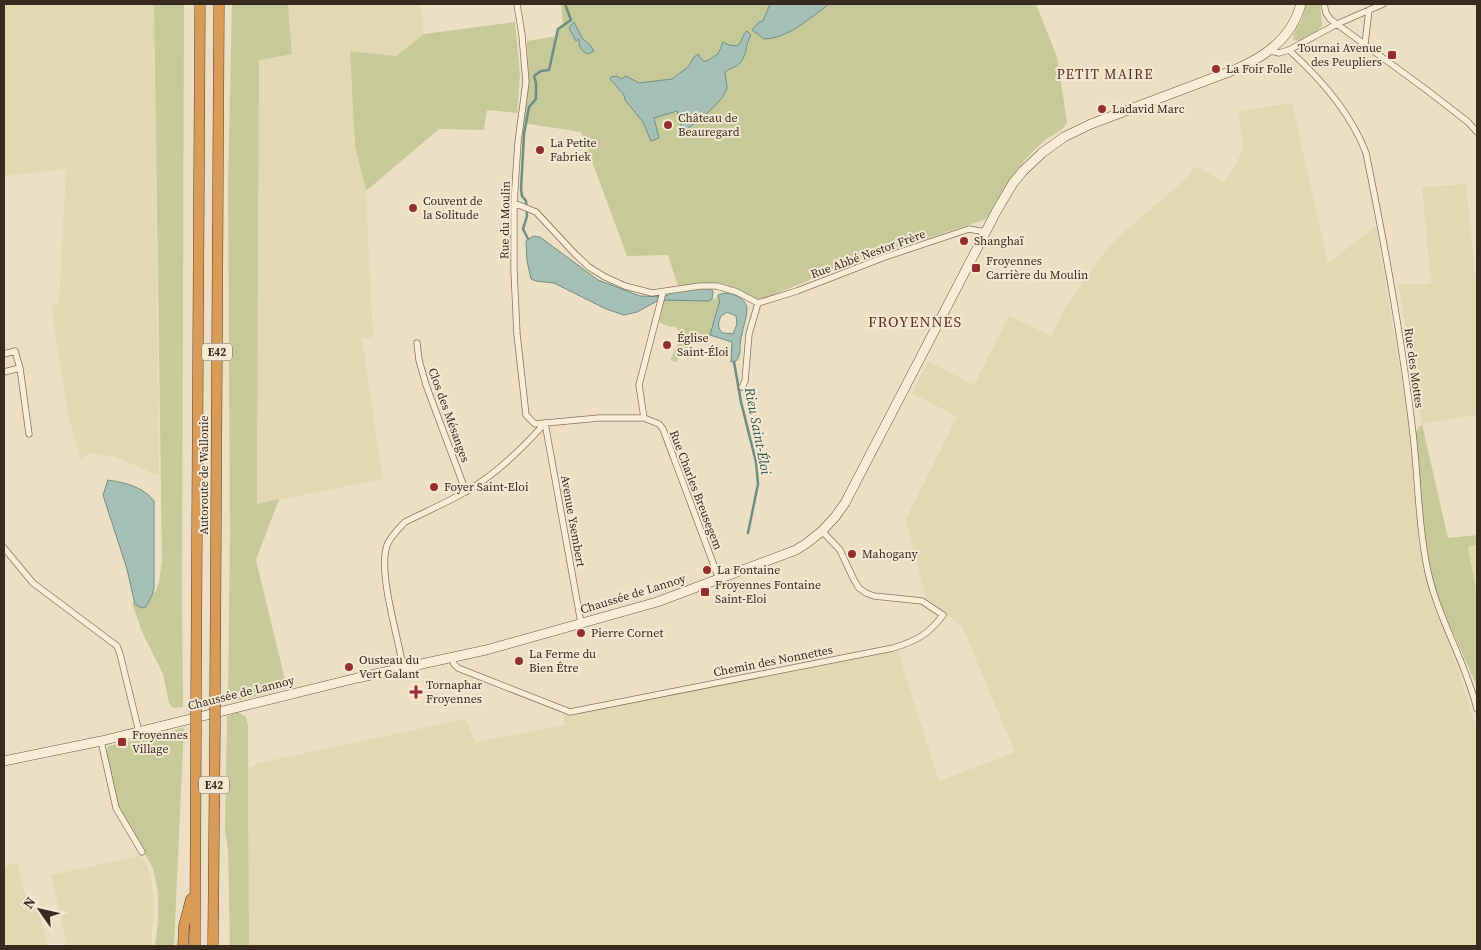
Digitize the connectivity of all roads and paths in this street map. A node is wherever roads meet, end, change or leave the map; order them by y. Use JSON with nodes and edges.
{"nodes":[{"id":1,"x":200,"y":4,"type":"edge"},
{"id":2,"x":220,"y":4,"type":"edge"},
{"id":3,"x":517,"y":4,"type":"edge"},
{"id":4,"x":1301,"y":4,"type":"edge"},
{"id":5,"x":1324,"y":4,"type":"edge"},
{"id":6,"x":1383,"y":4,"type":"edge"},
{"id":7,"x":1369,"y":10,"type":"junction"},
{"id":8,"x":1338,"y":24,"type":"junction"},
{"id":9,"x":1365,"y":44,"type":"junction"},
{"id":10,"x":1289,"y":50,"type":"junction"},
{"id":11,"x":1270,"y":51,"type":"junction"},
{"id":12,"x":1477,"y":132,"type":"edge"},
{"id":13,"x":514,"y":203,"type":"junction"},
{"id":14,"x":986,"y":232,"type":"junction"},
{"id":15,"x":663,"y":293,"type":"junction"},
{"id":16,"x":758,"y":303,"type":"junction"},
{"id":17,"x":417,"y":343,"type":"dead end"},
{"id":18,"x":4,"y":354,"type":"edge"},
{"id":19,"x":20,"y":368,"type":"junction"},
{"id":20,"x":4,"y":372,"type":"edge"},
{"id":21,"x":742,"y":387,"type":"dead end"},
{"id":22,"x":644,"y":418,"type":"junction"},
{"id":23,"x":545,"y":423,"type":"junction"},
{"id":24,"x":29,"y":434,"type":"dead end"},
{"id":25,"x":466,"y":492,"type":"junction"},
{"id":26,"x":822,"y":531,"type":"junction"},
{"id":27,"x":4,"y":548,"type":"edge"},
{"id":28,"x":719,"y":579,"type":"junction"},
{"id":29,"x":581,"y":623,"type":"junction"},
{"id":30,"x":452,"y":658,"type":"junction"},
{"id":31,"x":403,"y":668,"type":"junction"},
{"id":32,"x":1477,"y":709,"type":"edge"},
{"id":33,"x":139,"y":732,"type":"junction"},
{"id":34,"x":101,"y":741,"type":"junction"},
{"id":35,"x":4,"y":761,"type":"edge"},
{"id":36,"x":142,"y":852,"type":"dead end"},
{"id":37,"x":195,"y":886,"type":"junction"},
{"id":38,"x":183,"y":946,"type":"edge"},
{"id":39,"x":195,"y":946,"type":"edge"},
{"id":40,"x":213,"y":946,"type":"edge"}],
"edges":[{"from":1,"to":37,"type":"highway","name":"Autoroute de Wallonie","number":"E42","bridge":true},
{"from":2,"to":40,"type":"highway","name":"Autoroute de Wallonie","number":"E42","bridge":true},
{"from":3,"to":13,"type":"street","name":"Rue du Moulin"},
{"from":4,"to":11,"type":"main road","name":"Chaussée de Lannoy"},
{"from":5,"to":8,"type":"street"},
{"from":6,"to":7,"type":"street"},
{"from":7,"to":8,"type":"street"},
{"from":7,"to":9,"type":"street"},
{"from":8,"to":9,"type":"street"},
{"from":8,"to":10,"type":"street"},
{"from":9,"to":12,"type":"street"},
{"from":10,"to":11,"type":"street"},
{"from":10,"to":32,"type":"street","name":"Rue des Mottes"},
{"from":11,"to":14,"type":"main road","name":"Chaussée de Lannoy"},
{"from":13,"to":15,"type":"street"},
{"from":13,"to":23,"type":"street","name":"Rue du Moulin"},
{"from":14,"to":16,"type":"street","name":"Rue Abbé Nestor Frère"},
{"from":14,"to":26,"type":"main road","name":"Chaussée de Lannoy"},
{"from":15,"to":16,"type":"street"},
{"from":15,"to":22,"type":"street"},
{"from":16,"to":21,"type":"street"},
{"from":17,"to":25,"type":"street","name":"Clos des Mésanges"},
{"from":18,"to":19,"type":"street"},
{"from":19,"to":20,"type":"street"},
{"from":19,"to":24,"type":"street"},
{"from":22,"to":23,"type":"street"},
{"from":22,"to":28,"type":"street","name":"Rue Charles Breusegem"},
{"from":23,"to":25,"type":"street"},
{"from":23,"to":29,"type":"street","name":"Avenue Ysembert"},
{"from":25,"to":31,"type":"street"},
{"from":26,"to":28,"type":"main road","name":"Chaussée de Lannoy"},
{"from":26,"to":30,"type":"street","name":"Chemin des Nonnettes"},
{"from":27,"to":33,"type":"street"},
{"from":28,"to":29,"type":"main road","name":"Chaussée de Lannoy"},
{"from":29,"to":30,"type":"main road","name":"Chaussée de Lannoy"},
{"from":30,"to":31,"type":"main road","name":"Chaussée de Lannoy"},
{"from":31,"to":33,"type":"main road","name":"Chaussée de Lannoy"},
{"from":33,"to":34,"type":"main road","name":"Chaussée de Lannoy"},
{"from":34,"to":35,"type":"main road","name":"Chaussée de Lannoy"},
{"from":34,"to":36,"type":"street"},
{"from":37,"to":38,"type":"highway"},
{"from":37,"to":39,"type":"highway","name":"Autoroute de Wallonie","number":"E42"}]}
